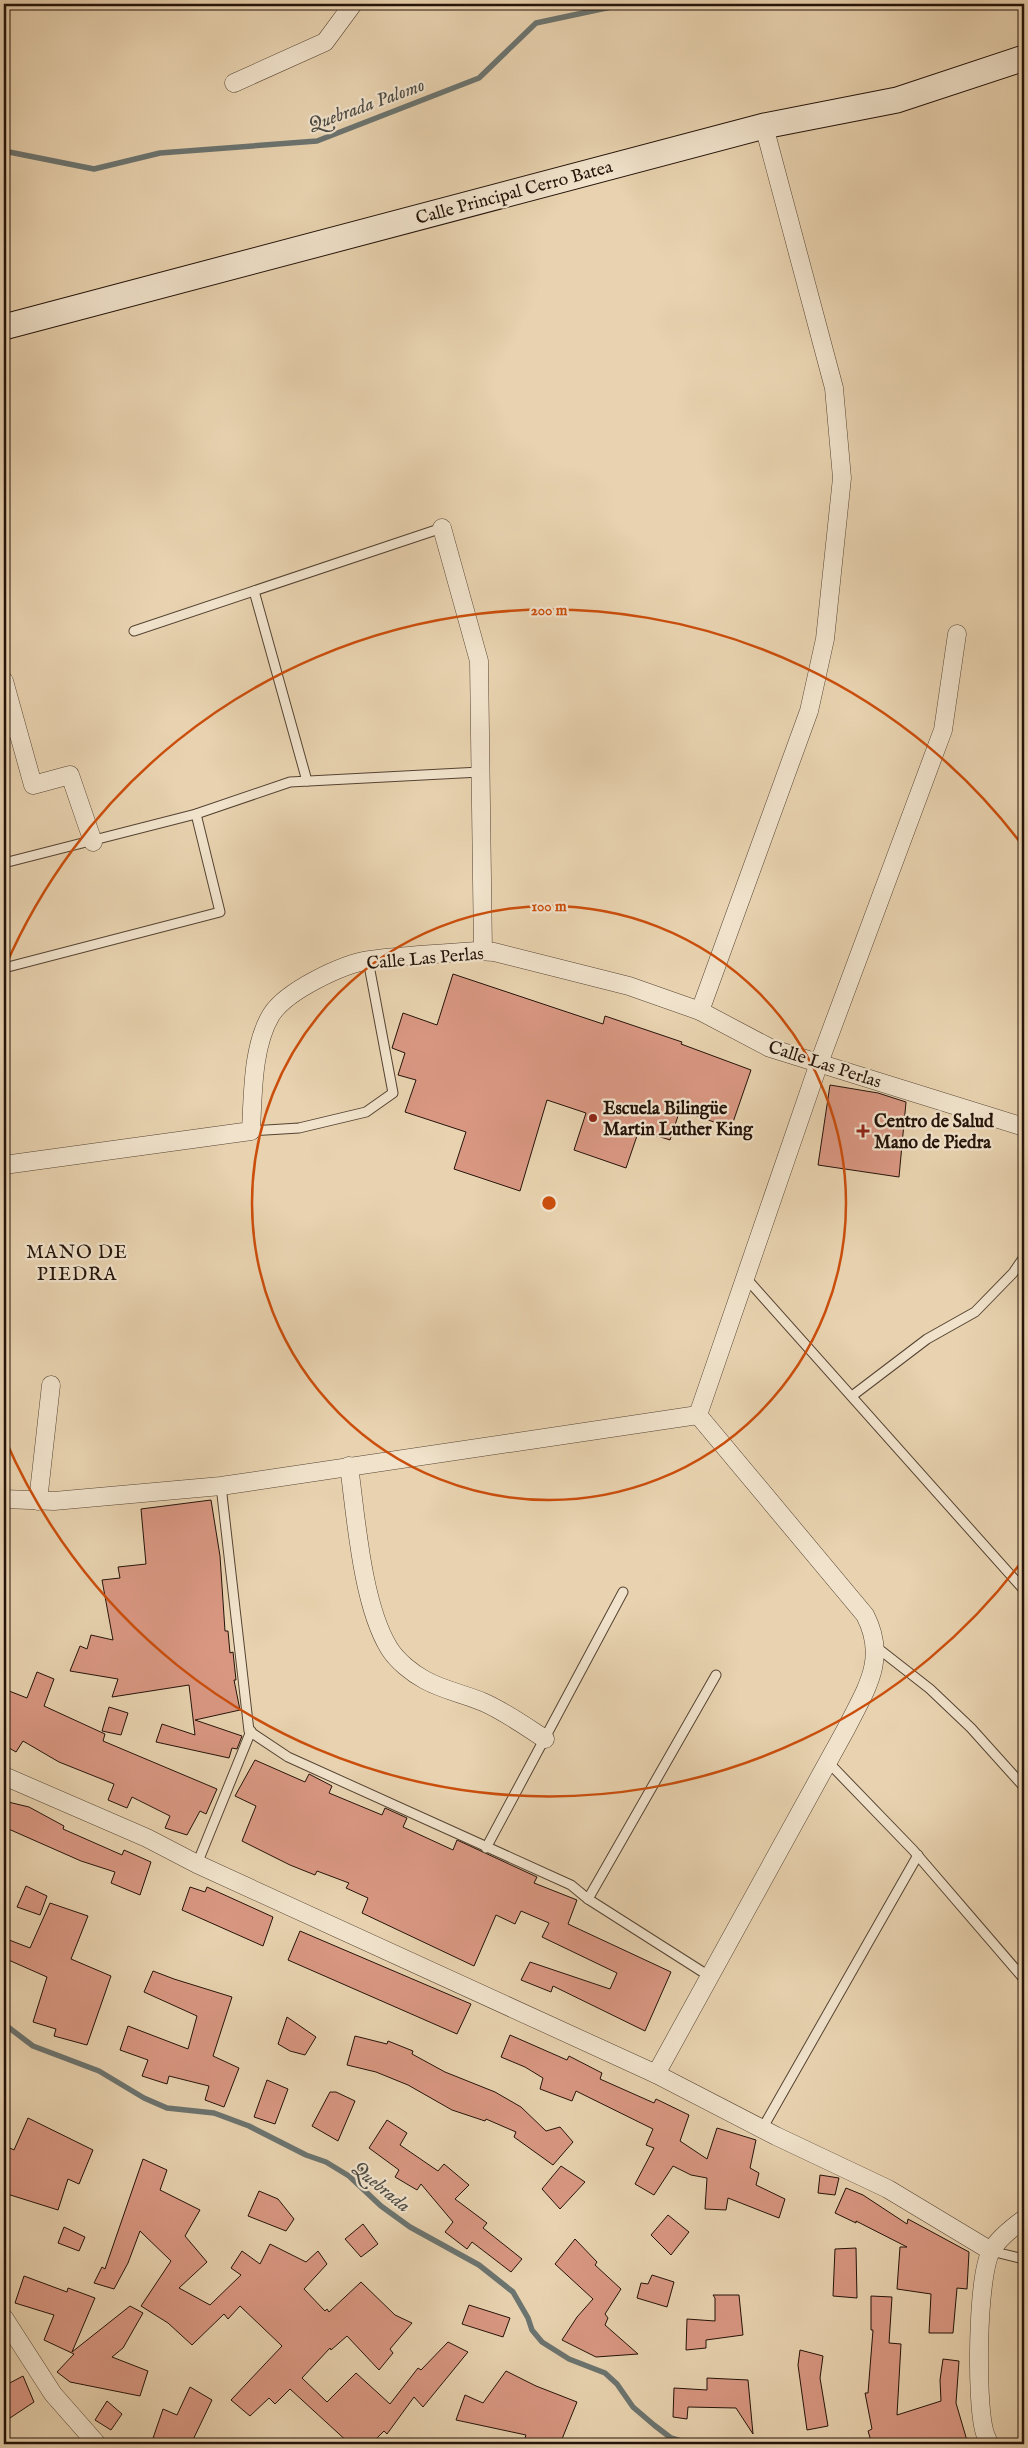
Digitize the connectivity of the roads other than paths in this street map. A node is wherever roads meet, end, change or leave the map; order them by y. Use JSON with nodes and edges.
{"nodes":[{"id":1,"x":353,"y":4,"type":"edge"},
{"id":2,"x":1024,"y":58,"type":"edge"},
{"id":3,"x":234,"y":83,"type":"dead end"},
{"id":4,"x":764,"y":126,"type":"junction"},
{"id":5,"x":4,"y":328,"type":"edge"},
{"id":6,"x":442,"y":528,"type":"joint"},
{"id":7,"x":254,"y":591,"type":"junction"},
{"id":8,"x":134,"y":631,"type":"dead end"},
{"id":9,"x":957,"y":634,"type":"dead end"},
{"id":10,"x":4,"y":681,"type":"edge"},
{"id":11,"x":11,"y":733,"type":"edge"},
{"id":12,"x":480,"y":772,"type":"junction"},
{"id":13,"x":307,"y":781,"type":"junction"},
{"id":14,"x":196,"y":814,"type":"junction"},
{"id":15,"x":93,"y":842,"type":"junction"},
{"id":16,"x":4,"y":863,"type":"edge"},
{"id":17,"x":483,"y":951,"type":"junction"},
{"id":18,"x":368,"y":960,"type":"junction"},
{"id":19,"x":4,"y":968,"type":"edge"},
{"id":20,"x":700,"y":1011,"type":"junction"},
{"id":21,"x":819,"y":1063,"type":"junction"},
{"id":22,"x":1024,"y":1127,"type":"edge"},
{"id":23,"x":251,"y":1131,"type":"junction"},
{"id":24,"x":4,"y":1165,"type":"edge"},
{"id":25,"x":1024,"y":1257,"type":"edge"},
{"id":26,"x":746,"y":1278,"type":"junction"},
{"id":27,"x":51,"y":1385,"type":"dead end"},
{"id":28,"x":852,"y":1396,"type":"junction"},
{"id":29,"x":698,"y":1415,"type":"junction"},
{"id":30,"x":349,"y":1466,"type":"junction"},
{"id":31,"x":221,"y":1486,"type":"junction"},
{"id":32,"x":4,"y":1499,"type":"edge"},
{"id":33,"x":38,"y":1501,"type":"junction"},
{"id":34,"x":1024,"y":1590,"type":"edge"},
{"id":35,"x":623,"y":1592,"type":"dead end"},
{"id":36,"x":875,"y":1646,"type":"junction"},
{"id":37,"x":716,"y":1675,"type":"dead end"},
{"id":38,"x":250,"y":1731,"type":"junction"},
{"id":39,"x":545,"y":1739,"type":"junction"},
{"id":40,"x":828,"y":1762,"type":"junction"},
{"id":41,"x":4,"y":1776,"type":"edge"},
{"id":42,"x":1024,"y":1787,"type":"edge"},
{"id":43,"x":486,"y":1848,"type":"junction"},
{"id":44,"x":918,"y":1855,"type":"junction"},
{"id":45,"x":197,"y":1864,"type":"junction"},
{"id":46,"x":588,"y":1899,"type":"junction"},
{"id":47,"x":709,"y":1976,"type":"junction"},
{"id":48,"x":1024,"y":1979,"type":"edge"},
{"id":49,"x":656,"y":2074,"type":"junction"},
{"id":50,"x":762,"y":2129,"type":"junction"},
{"id":51,"x":1024,"y":2219,"type":"edge"},
{"id":52,"x":991,"y":2251,"type":"junction"},
{"id":53,"x":1024,"y":2259,"type":"edge"},
{"id":54,"x":4,"y":2318,"type":"edge"},
{"id":55,"x":97,"y":2444,"type":"edge"},
{"id":56,"x":989,"y":2444,"type":"edge"}],
"edges":[{"from":1,"to":3,"type":"street"},
{"from":2,"to":4,"type":"street","name":"Calle Principal Cerro Batea"},
{"from":4,"to":5,"type":"street","name":"Calle Principal Cerro Batea"},
{"from":4,"to":20,"type":"street"},
{"from":6,"to":7,"type":"lane"},
{"from":6,"to":12,"type":"street"},
{"from":7,"to":8,"type":"lane"},
{"from":7,"to":13,"type":"lane"},
{"from":9,"to":21,"type":"street"},
{"from":10,"to":11,"type":"street"},
{"from":11,"to":15,"type":"street"},
{"from":12,"to":13,"type":"lane"},
{"from":12,"to":17,"type":"street"},
{"from":13,"to":14,"type":"lane"},
{"from":14,"to":15,"type":"lane"},
{"from":14,"to":19,"type":"lane"},
{"from":15,"to":16,"type":"lane"},
{"from":17,"to":18,"type":"street","name":"Calle Las Perlas"},
{"from":17,"to":20,"type":"street","name":"Calle Las Perlas"},
{"from":18,"to":23,"type":"street","name":"Calle Las Perlas"},
{"from":18,"to":23,"type":"lane"},
{"from":20,"to":21,"type":"street","name":"Calle Las Perlas"},
{"from":21,"to":22,"type":"street","name":"Calle Las Perlas"},
{"from":21,"to":26,"type":"street"},
{"from":23,"to":24,"type":"street"},
{"from":25,"to":28,"type":"lane"},
{"from":26,"to":28,"type":"lane"},
{"from":26,"to":29,"type":"street"},
{"from":27,"to":33,"type":"street"},
{"from":28,"to":34,"type":"lane"},
{"from":29,"to":30,"type":"street"},
{"from":29,"to":36,"type":"street"},
{"from":30,"to":31,"type":"street"},
{"from":30,"to":39,"type":"street"},
{"from":31,"to":33,"type":"street"},
{"from":31,"to":38,"type":"lane"},
{"from":32,"to":33,"type":"street"},
{"from":35,"to":39,"type":"lane"},
{"from":36,"to":40,"type":"street"},
{"from":36,"to":42,"type":"lane"},
{"from":37,"to":46,"type":"lane"},
{"from":38,"to":43,"type":"lane"},
{"from":38,"to":45,"type":"lane"},
{"from":39,"to":43,"type":"lane"},
{"from":40,"to":44,"type":"lane"},
{"from":40,"to":47,"type":"street"},
{"from":41,"to":45,"type":"street"},
{"from":43,"to":46,"type":"lane"},
{"from":44,"to":48,"type":"lane"},
{"from":44,"to":50,"type":"lane"},
{"from":45,"to":49,"type":"street"},
{"from":46,"to":47,"type":"lane"},
{"from":47,"to":49,"type":"street"},
{"from":49,"to":50,"type":"street"},
{"from":50,"to":52,"type":"street"},
{"from":51,"to":52,"type":"street"},
{"from":52,"to":53,"type":"lane"},
{"from":52,"to":56,"type":"street"},
{"from":54,"to":55,"type":"street"}]}
